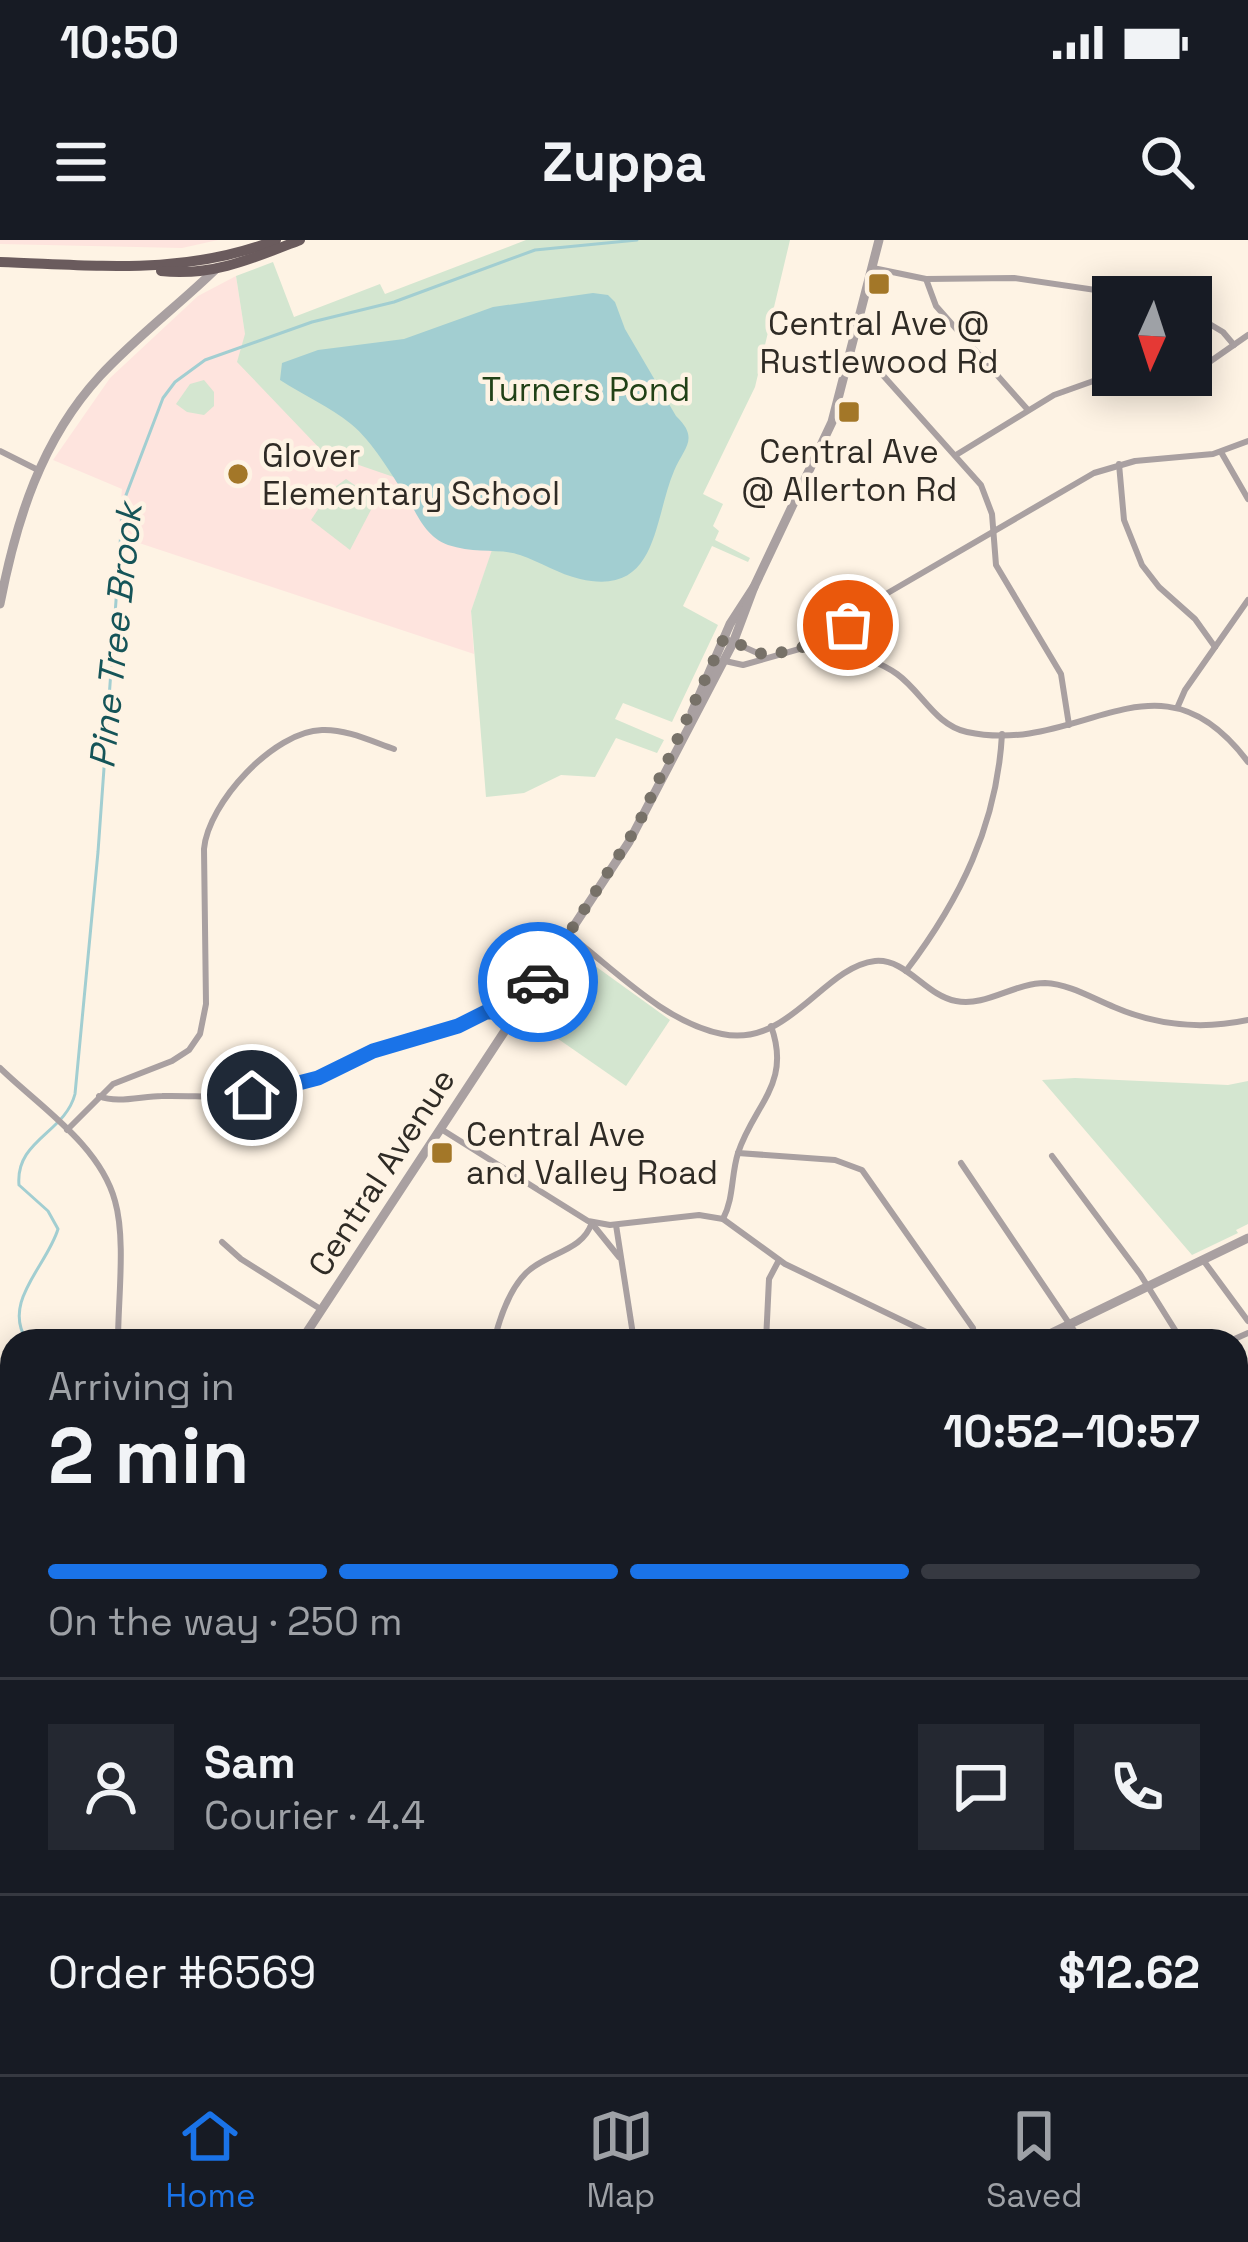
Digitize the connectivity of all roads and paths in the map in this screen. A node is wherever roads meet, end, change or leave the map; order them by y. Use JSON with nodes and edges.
{"nodes":[{"id":1,"x":239,"y":240,"type":"edge"},
{"id":2,"x":276,"y":240,"type":"edge"},
{"id":3,"x":300,"y":240,"type":"edge"},
{"id":4,"x":879,"y":240,"type":"edge"},
{"id":5,"x":225,"y":259,"type":"junction"},
{"id":6,"x":0,"y":262,"type":"edge"},
{"id":7,"x":140,"y":267,"type":"junction"},
{"id":8,"x":872,"y":268,"type":"junction"},
{"id":9,"x":214,"y":270,"type":"junction"},
{"id":10,"x":179,"y":272,"type":"junction"},
{"id":11,"x":926,"y":278,"type":"junction"},
{"id":12,"x":1092,"y":289,"type":"edge"},
{"id":13,"x":186,"y":296,"type":"junction"},
{"id":14,"x":1212,"y":325,"type":"edge"},
{"id":15,"x":1248,"y":335,"type":"edge"},
{"id":16,"x":1234,"y":345,"type":"junction"},
{"id":17,"x":1212,"y":360,"type":"edge"},
{"id":18,"x":849,"y":362,"type":"junction"},
{"id":19,"x":1092,"y":380,"type":"edge"},
{"id":20,"x":1028,"y":410,"type":"junction"},
{"id":21,"x":1248,"y":441,"type":"edge"},
{"id":22,"x":0,"y":451,"type":"edge"},
{"id":23,"x":1221,"y":452,"type":"junction"},
{"id":24,"x":956,"y":455,"type":"junction"},
{"id":25,"x":1119,"y":464,"type":"junction"},
{"id":26,"x":38,"y":470,"type":"junction"},
{"id":27,"x":1248,"y":499,"type":"edge"},
{"id":28,"x":993,"y":532,"type":"junction"},
{"id":29,"x":1248,"y":601,"type":"edge"},
{"id":30,"x":0,"y":604,"type":"edge"},
{"id":31,"x":728,"y":640,"type":"junction"},
{"id":32,"x":831,"y":640,"type":"junction"},
{"id":33,"x":1215,"y":647,"type":"junction"},
{"id":34,"x":767,"y":656,"type":"junction"},
{"id":35,"x":720,"y":658,"type":"junction"},
{"id":36,"x":1178,"y":706,"type":"junction"},
{"id":37,"x":1070,"y":726,"type":"junction"},
{"id":38,"x":1002,"y":734,"type":"junction"},
{"id":39,"x":1248,"y":740,"type":"edge"},
{"id":40,"x":1238,"y":748,"type":"junction"},
{"id":41,"x":394,"y":749,"type":"dead end"},
{"id":42,"x":1248,"y":762,"type":"edge"},
{"id":43,"x":569,"y":935,"type":"junction"},
{"id":44,"x":906,"y":972,"type":"junction"},
{"id":45,"x":512,"y":1019,"type":"junction"},
{"id":46,"x":1248,"y":1020,"type":"edge"},
{"id":47,"x":771,"y":1026,"type":"junction"},
{"id":48,"x":0,"y":1068,"type":"edge"},
{"id":49,"x":99,"y":1096,"type":"junction"},
{"id":50,"x":66,"y":1128,"type":"junction"},
{"id":51,"x":441,"y":1129,"type":"junction"},
{"id":52,"x":738,"y":1153,"type":"junction"},
{"id":53,"x":1052,"y":1156,"type":"dead end"},
{"id":54,"x":961,"y":1163,"type":"dead end"},
{"id":55,"x":723,"y":1219,"type":"junction"},
{"id":56,"x":592,"y":1222,"type":"junction"},
{"id":57,"x":616,"y":1225,"type":"junction"},
{"id":58,"x":1248,"y":1238,"type":"edge"},
{"id":59,"x":222,"y":1242,"type":"dead end"},
{"id":60,"x":619,"y":1258,"type":"junction"},
{"id":61,"x":1203,"y":1260,"type":"junction"},
{"id":62,"x":779,"y":1261,"type":"junction"},
{"id":63,"x":1147,"y":1288,"type":"junction"},
{"id":64,"x":322,"y":1310,"type":"junction"},
{"id":65,"x":1248,"y":1321,"type":"edge"},
{"id":66,"x":1070,"y":1324,"type":"junction"},
{"id":67,"x":118,"y":1329,"type":"edge"},
{"id":68,"x":309,"y":1329,"type":"edge"},
{"id":69,"x":498,"y":1329,"type":"edge"},
{"id":70,"x":632,"y":1329,"type":"edge"},
{"id":71,"x":767,"y":1329,"type":"edge"},
{"id":72,"x":920,"y":1329,"type":"edge"},
{"id":73,"x":973,"y":1329,"type":"edge"},
{"id":74,"x":1060,"y":1329,"type":"edge"},
{"id":75,"x":1073,"y":1329,"type":"edge"},
{"id":76,"x":1174,"y":1329,"type":"edge"}],
"edges":[{"from":1,"to":5,"type":"street"},
{"from":2,"to":5,"type":"main road"},
{"from":3,"to":9,"type":"main road"},
{"from":4,"to":8,"type":"street","name":"Central Avenue"},
{"from":5,"to":7,"type":"main road"},
{"from":5,"to":9,"type":"street"},
{"from":6,"to":7,"type":"main road"},
{"from":7,"to":10,"type":"main road"},
{"from":8,"to":11,"type":"street"},
{"from":8,"to":18,"type":"street","name":"Central Avenue"},
{"from":9,"to":10,"type":"main road"},
{"from":9,"to":13,"type":"street"},
{"from":10,"to":13,"type":"street"},
{"from":11,"to":12,"type":"street"},
{"from":11,"to":20,"type":"street"},
{"from":13,"to":26,"type":"street"},
{"from":14,"to":16,"type":"street"},
{"from":15,"to":16,"type":"street"},
{"from":16,"to":17,"type":"street"},
{"from":18,"to":24,"type":"street"},
{"from":18,"to":31,"type":"street","name":"Central Avenue"},
{"from":19,"to":20,"type":"street"},
{"from":20,"to":24,"type":"street"},
{"from":21,"to":23,"type":"street"},
{"from":22,"to":26,"type":"street"},
{"from":23,"to":25,"type":"street"},
{"from":23,"to":27,"type":"street"},
{"from":24,"to":28,"type":"street"},
{"from":25,"to":28,"type":"street"},
{"from":25,"to":33,"type":"street"},
{"from":26,"to":30,"type":"street"},
{"from":28,"to":32,"type":"street"},
{"from":28,"to":37,"type":"street"},
{"from":29,"to":33,"type":"street"},
{"from":31,"to":34,"type":"street"},
{"from":31,"to":35,"type":"street","name":"Central Avenue"},
{"from":32,"to":34,"type":"street"},
{"from":32,"to":38,"type":"street"},
{"from":33,"to":36,"type":"street"},
{"from":34,"to":35,"type":"street"},
{"from":35,"to":43,"type":"street","name":"Central Avenue"},
{"from":36,"to":37,"type":"street"},
{"from":36,"to":40,"type":"street"},
{"from":37,"to":38,"type":"street"},
{"from":38,"to":44,"type":"street"},
{"from":39,"to":40,"type":"street"},
{"from":40,"to":42,"type":"street"},
{"from":41,"to":49,"type":"street"},
{"from":43,"to":45,"type":"street","name":"Central Avenue"},
{"from":43,"to":47,"type":"street"},
{"from":44,"to":46,"type":"street"},
{"from":44,"to":47,"type":"street"},
{"from":45,"to":49,"type":"street"},
{"from":45,"to":51,"type":"street","name":"Central Avenue"},
{"from":47,"to":52,"type":"street"},
{"from":48,"to":50,"type":"street"},
{"from":49,"to":50,"type":"street"},
{"from":50,"to":67,"type":"street"},
{"from":51,"to":56,"type":"street"},
{"from":51,"to":64,"type":"street","name":"Central Avenue"},
{"from":52,"to":55,"type":"street"},
{"from":52,"to":73,"type":"street"},
{"from":53,"to":63,"type":"street"},
{"from":54,"to":66,"type":"street"},
{"from":55,"to":57,"type":"street"},
{"from":55,"to":62,"type":"street"},
{"from":56,"to":57,"type":"street"},
{"from":56,"to":60,"type":"street"},
{"from":56,"to":69,"type":"street"},
{"from":57,"to":60,"type":"street"},
{"from":58,"to":61,"type":"street"},
{"from":59,"to":64,"type":"street"},
{"from":60,"to":70,"type":"street"},
{"from":61,"to":63,"type":"street"},
{"from":61,"to":65,"type":"street"},
{"from":62,"to":71,"type":"street"},
{"from":62,"to":72,"type":"street"},
{"from":63,"to":66,"type":"street"},
{"from":63,"to":76,"type":"street"},
{"from":64,"to":68,"type":"street","name":"Central Avenue"},
{"from":66,"to":74,"type":"street"},
{"from":66,"to":75,"type":"street"}]}
